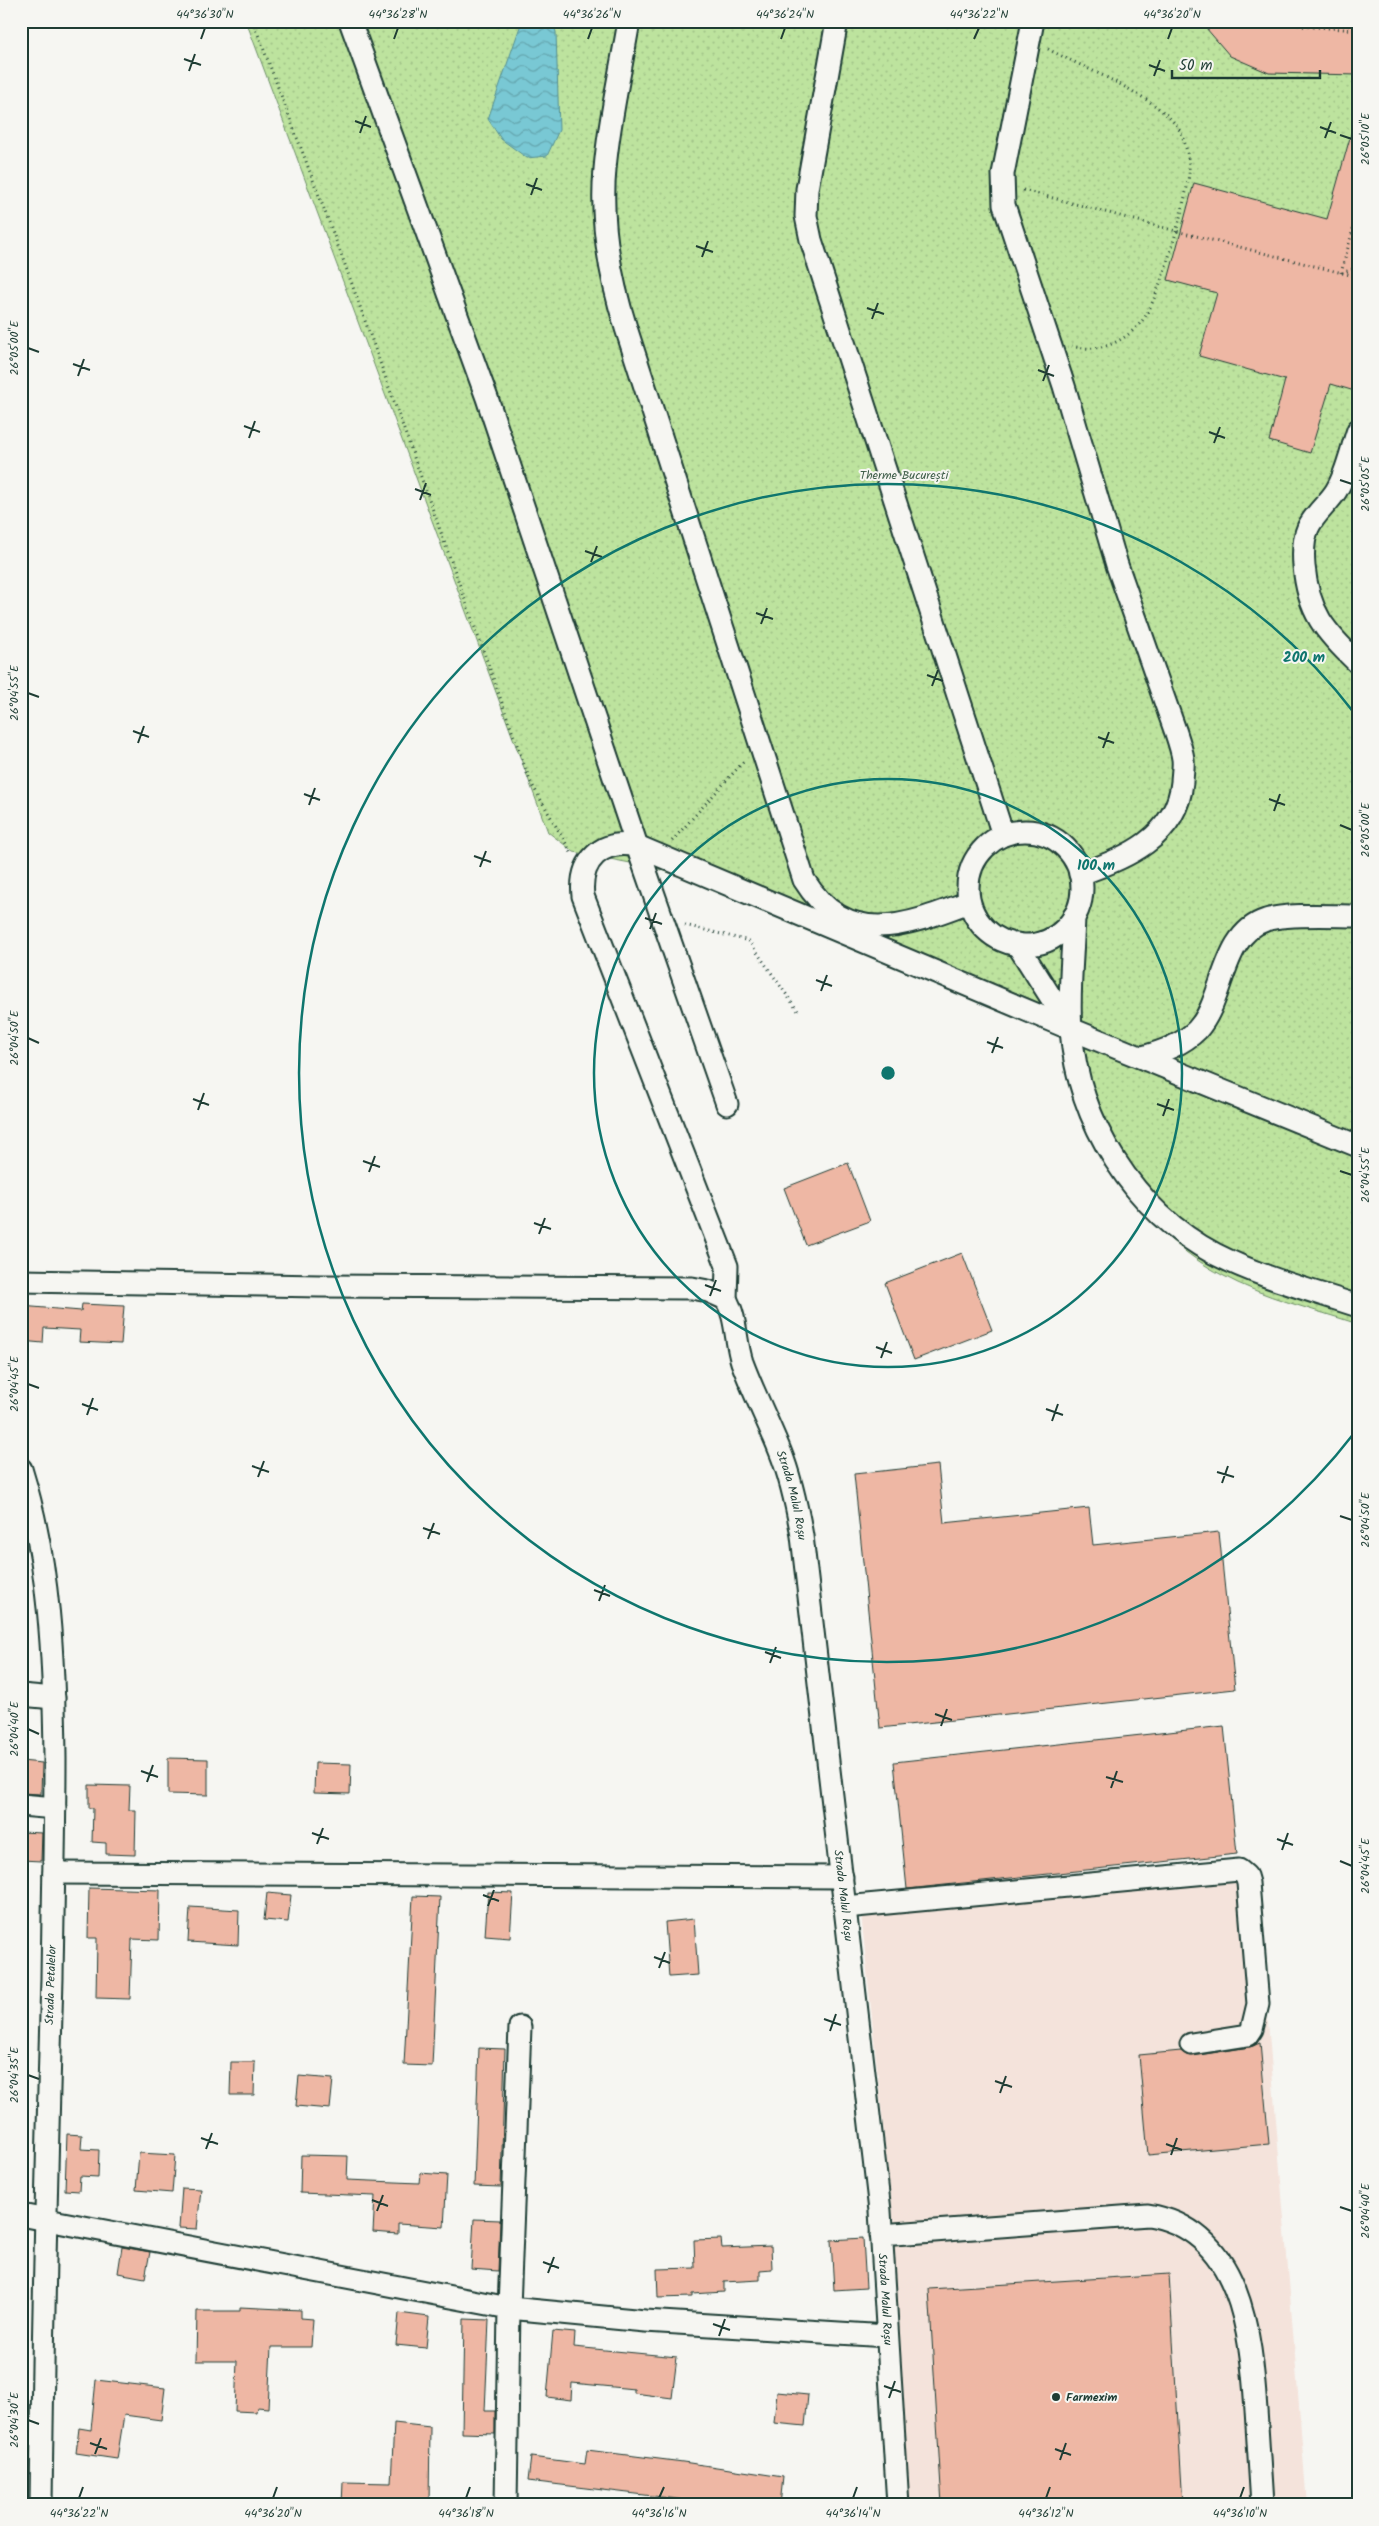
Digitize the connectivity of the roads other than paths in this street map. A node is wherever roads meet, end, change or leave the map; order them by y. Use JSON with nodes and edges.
{"nodes":[{"id":1,"x":350,"y":21,"type":"edge"},
{"id":2,"x":629,"y":21,"type":"edge"},
{"id":3,"x":838,"y":21,"type":"edge"},
{"id":4,"x":1032,"y":30,"type":"edge"},
{"id":5,"x":1358,"y":430,"type":"edge"},
{"id":6,"x":1358,"y":663,"type":"edge"},
{"id":7,"x":1003,"y":835,"type":"junction"},
{"id":8,"x":637,"y":846,"type":"junction"},
{"id":9,"x":1080,"y":874,"type":"junction"},
{"id":10,"x":969,"y":902,"type":"junction"},
{"id":11,"x":1074,"y":916,"type":"junction"},
{"id":12,"x":1358,"y":916,"type":"edge"},
{"id":13,"x":1017,"y":944,"type":"junction"},
{"id":14,"x":1070,"y":1029,"type":"junction"},
{"id":15,"x":1143,"y":1057,"type":"junction"},
{"id":16,"x":727,"y":1104,"type":"dead end"},
{"id":17,"x":1358,"y":1146,"type":"edge"},
{"id":18,"x":21,"y":1281,"type":"edge"},
{"id":19,"x":726,"y":1299,"type":"junction"},
{"id":20,"x":1358,"y":1306,"type":"edge"},
{"id":21,"x":21,"y":1469,"type":"edge"},
{"id":22,"x":21,"y":1695,"type":"edge"},
{"id":23,"x":54,"y":1698,"type":"junction"},
{"id":24,"x":21,"y":1805,"type":"edge"},
{"id":25,"x":55,"y":1808,"type":"junction"},
{"id":26,"x":54,"y":1872,"type":"junction"},
{"id":27,"x":842,"y":1877,"type":"junction"},
{"id":28,"x":845,"y":1907,"type":"junction"},
{"id":29,"x":520,"y":2027,"type":"dead end"},
{"id":30,"x":1191,"y":2044,"type":"dead end"},
{"id":31,"x":21,"y":2214,"type":"edge"},
{"id":32,"x":45,"y":2219,"type":"junction"},
{"id":33,"x":881,"y":2234,"type":"junction"},
{"id":34,"x":509,"y":2308,"type":"junction"},
{"id":35,"x":887,"y":2336,"type":"junction"},
{"id":36,"x":511,"y":2504,"type":"edge"},
{"id":37,"x":40,"y":2505,"type":"edge"},
{"id":38,"x":898,"y":2505,"type":"edge"},
{"id":39,"x":1262,"y":2505,"type":"edge"}],
"edges":[{"from":1,"to":8,"type":"street"},
{"from":2,"to":10,"type":"street"},
{"from":3,"to":7,"type":"street"},
{"from":4,"to":9,"type":"street"},
{"from":5,"to":6,"type":"street"},
{"from":7,"to":9,"type":"street"},
{"from":7,"to":10,"type":"street"},
{"from":8,"to":14,"type":"street"},
{"from":8,"to":16,"type":"street"},
{"from":8,"to":19,"type":"street","name":"Strada Malul Roșu"},
{"from":9,"to":11,"type":"street"},
{"from":10,"to":13,"type":"street"},
{"from":11,"to":13,"type":"street"},
{"from":11,"to":14,"type":"street"},
{"from":12,"to":15,"type":"street"},
{"from":13,"to":14,"type":"street"},
{"from":14,"to":15,"type":"street"},
{"from":14,"to":20,"type":"street"},
{"from":15,"to":17,"type":"street"},
{"from":18,"to":19,"type":"street"},
{"from":19,"to":27,"type":"street","name":"Strada Malul Roșu"},
{"from":21,"to":23,"type":"street","name":"Strada Petalelor"},
{"from":22,"to":23,"type":"street"},
{"from":23,"to":25,"type":"street","name":"Strada Petalelor"},
{"from":24,"to":25,"type":"street"},
{"from":25,"to":26,"type":"street","name":"Strada Petalelor"},
{"from":26,"to":27,"type":"street"},
{"from":26,"to":32,"type":"street","name":"Strada Petalelor"},
{"from":27,"to":28,"type":"street","name":"Strada Malul Roșu"},
{"from":28,"to":30,"type":"street"},
{"from":28,"to":33,"type":"street","name":"Strada Malul Roșu"},
{"from":29,"to":34,"type":"street"},
{"from":31,"to":32,"type":"street"},
{"from":32,"to":34,"type":"street"},
{"from":32,"to":37,"type":"street","name":"Strada Petalelor"},
{"from":33,"to":35,"type":"street","name":"Strada Malul Roșu"},
{"from":33,"to":39,"type":"street"},
{"from":34,"to":35,"type":"street"},
{"from":34,"to":36,"type":"street"},
{"from":35,"to":38,"type":"street","name":"Strada Malul Roșu"}]}
